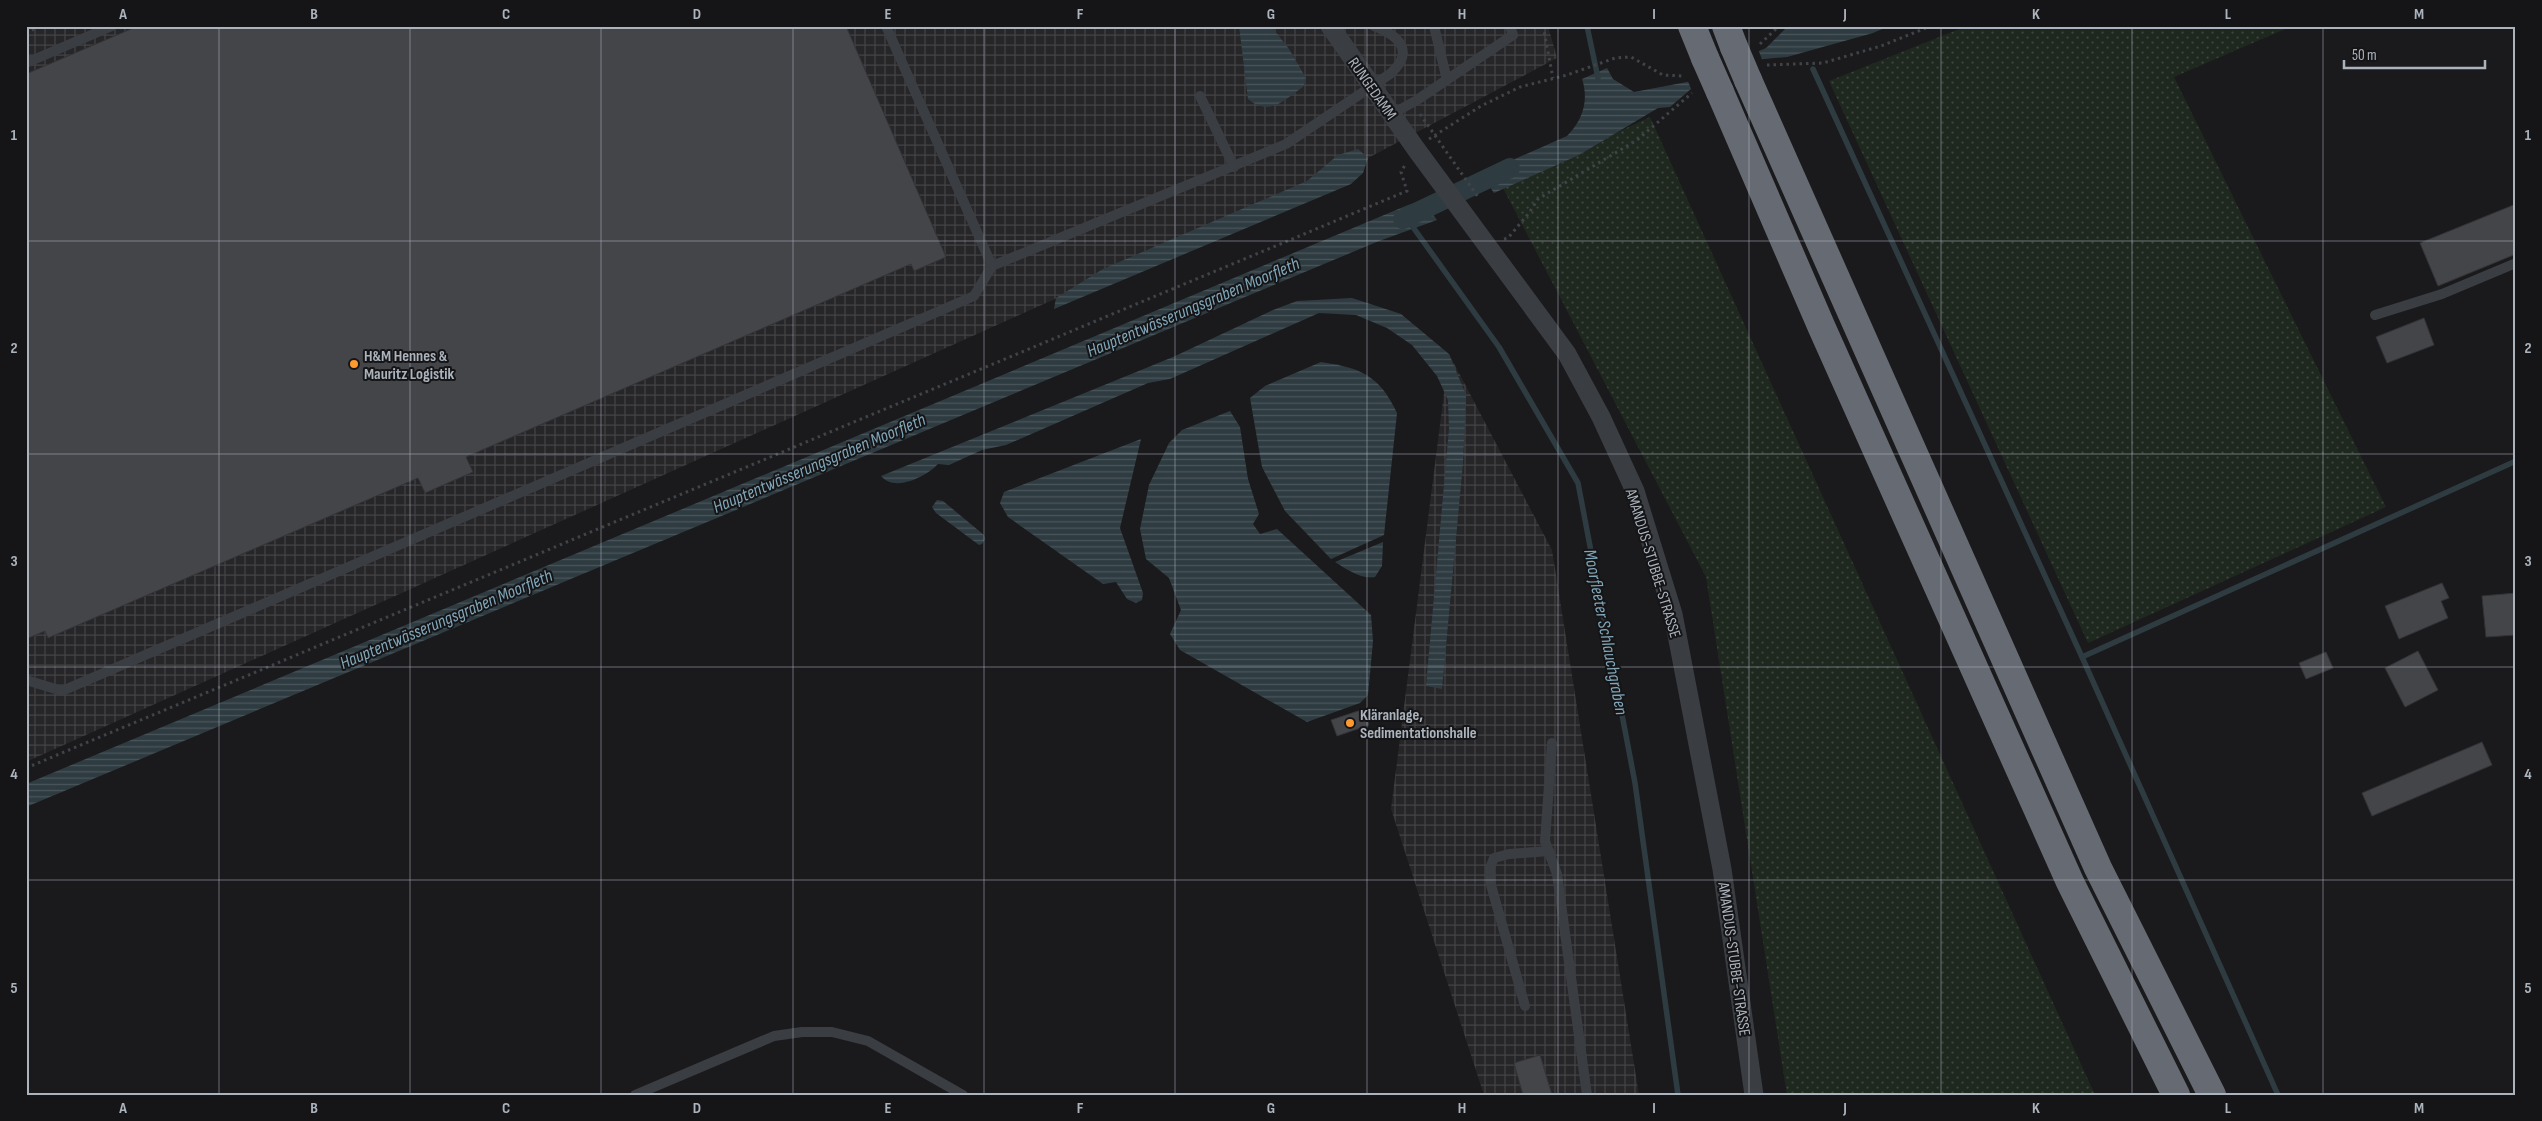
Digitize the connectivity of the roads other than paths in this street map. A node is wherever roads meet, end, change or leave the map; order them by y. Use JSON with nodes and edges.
{"nodes":[{"id":1,"x":112,"y":26,"type":"edge"},
{"id":2,"x":886,"y":26,"type":"edge"},
{"id":3,"x":1330,"y":26,"type":"edge"},
{"id":4,"x":1374,"y":26,"type":"edge"},
{"id":5,"x":1434,"y":26,"type":"edge"},
{"id":6,"x":1510,"y":26,"type":"edge"},
{"id":7,"x":1692,"y":26,"type":"edge"},
{"id":8,"x":1740,"y":39,"type":"edge"},
{"id":9,"x":26,"y":63,"type":"edge"},
{"id":10,"x":1447,"y":80,"type":"junction"},
{"id":11,"x":1371,"y":85,"type":"junction"},
{"id":12,"x":1200,"y":96,"type":"dead end"},
{"id":13,"x":1392,"y":114,"type":"junction"},
{"id":14,"x":1416,"y":149,"type":"joint"},
{"id":15,"x":1234,"y":167,"type":"junction"},
{"id":16,"x":2516,"y":263,"type":"edge"},
{"id":17,"x":992,"y":266,"type":"junction"},
{"id":18,"x":2374,"y":315,"type":"dead end"},
{"id":19,"x":26,"y":680,"type":"edge"},
{"id":20,"x":1552,"y":743,"type":"dead end"},
{"id":21,"x":1549,"y":851,"type":"junction"},
{"id":22,"x":1525,"y":1006,"type":"dead end"},
{"id":23,"x":635,"y":1095,"type":"edge"},
{"id":24,"x":963,"y":1095,"type":"edge"},
{"id":25,"x":1587,"y":1095,"type":"edge"},
{"id":26,"x":1754,"y":1095,"type":"edge"},
{"id":27,"x":2176,"y":1095,"type":"edge"},
{"id":28,"x":2212,"y":1095,"type":"edge"}],
"edges":[{"from":1,"to":9,"type":"lane"},
{"from":2,"to":17,"type":"lane"},
{"from":3,"to":11,"type":"street","name":"RUNGEDAMM"},
{"from":4,"to":11,"type":"lane"},
{"from":5,"to":10,"type":"lane"},
{"from":6,"to":10,"type":"lane"},
{"from":7,"to":27,"type":"highway","bridge":true},
{"from":8,"to":28,"type":"highway","bridge":true},
{"from":10,"to":13,"type":"lane"},
{"from":11,"to":13,"type":"street","name":"RUNGEDAMM"},
{"from":11,"to":15,"type":"lane"},
{"from":12,"to":15,"type":"lane"},
{"from":13,"to":14,"type":"street","name":"RUNGEDAMM"},
{"from":14,"to":26,"type":"street","name":"AMANDUS-STUBBE-STRASSE"},
{"from":15,"to":17,"type":"lane"},
{"from":16,"to":18,"type":"lane"},
{"from":17,"to":19,"type":"lane"},
{"from":20,"to":21,"type":"lane"},
{"from":21,"to":22,"type":"lane"},
{"from":21,"to":25,"type":"lane"},
{"from":23,"to":24,"type":"lane"}]}
